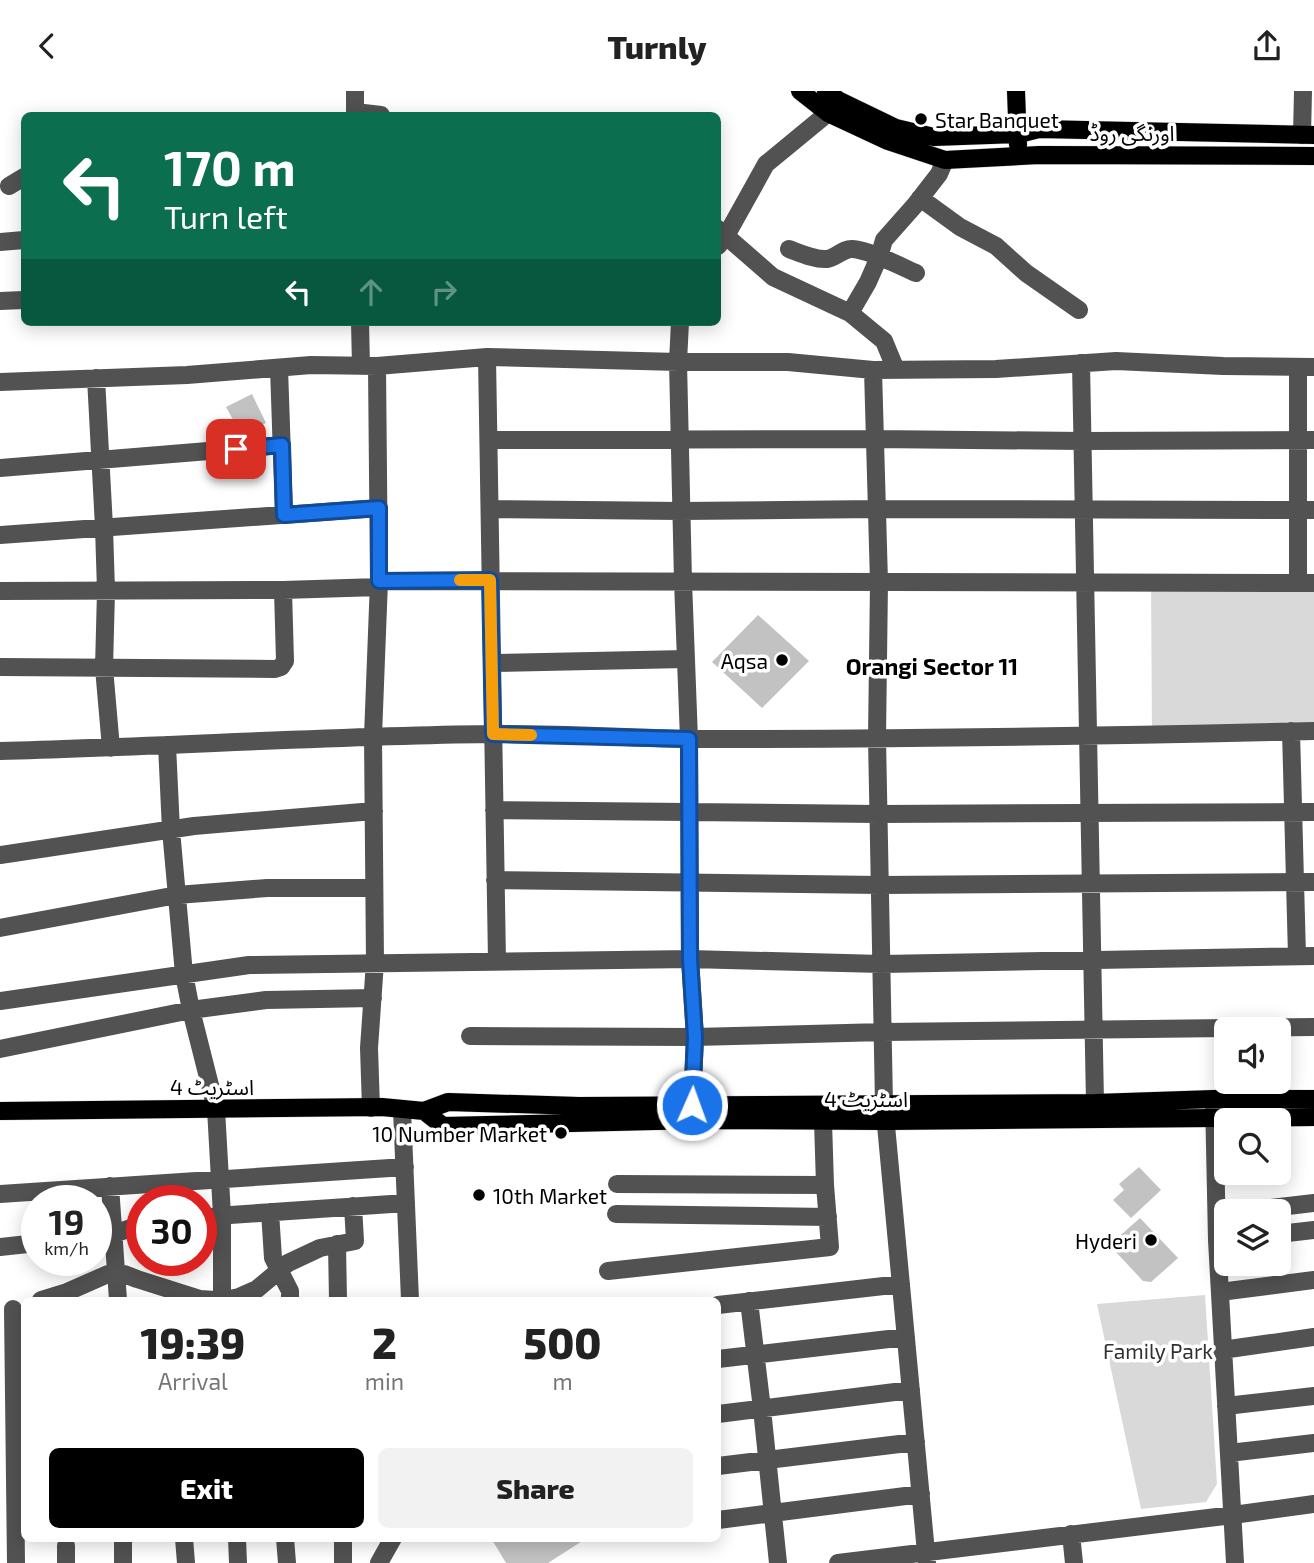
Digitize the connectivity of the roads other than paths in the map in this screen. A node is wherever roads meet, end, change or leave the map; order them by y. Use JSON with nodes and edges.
{"nodes":[{"id":1,"x":355,"y":91,"type":"edge"},
{"id":2,"x":800,"y":91,"type":"edge"},
{"id":3,"x":826,"y":91,"type":"edge"},
{"id":4,"x":1016,"y":91,"type":"edge"},
{"id":5,"x":1303,"y":91,"type":"edge"},
{"id":6,"x":355,"y":112,"type":"edge"},
{"id":7,"x":828,"y":113,"type":"junction"},
{"id":8,"x":1019,"y":134,"type":"junction"},
{"id":9,"x":1308,"y":135,"type":"edge"},
{"id":10,"x":1018,"y":156,"type":"junction"},
{"id":11,"x":1314,"y":156,"type":"edge"},
{"id":12,"x":945,"y":160,"type":"junction"},
{"id":13,"x":920,"y":198,"type":"junction"},
{"id":14,"x":721,"y":235,"type":"edge"},
{"id":15,"x":721,"y":238,"type":"edge"},
{"id":16,"x":21,"y":240,"type":"edge"},
{"id":17,"x":0,"y":242,"type":"edge"},
{"id":18,"x":789,"y":249,"type":"dead end"},
{"id":19,"x":879,"y":257,"type":"junction"},
{"id":20,"x":916,"y":273,"type":"dead end"},
{"id":21,"x":21,"y":300,"type":"edge"},
{"id":22,"x":0,"y":302,"type":"edge"},
{"id":23,"x":1079,"y":310,"type":"dead end"},
{"id":24,"x":850,"y":313,"type":"junction"},
{"id":25,"x":361,"y":326,"type":"edge"},
{"id":26,"x":680,"y":326,"type":"edge"},
{"id":27,"x":488,"y":357,"type":"junction"},
{"id":28,"x":678,"y":362,"type":"junction"},
{"id":29,"x":1081,"y":363,"type":"junction"},
{"id":30,"x":369,"y":366,"type":"junction"},
{"id":31,"x":1306,"y":367,"type":"edge"},
{"id":32,"x":279,"y":368,"type":"junction"},
{"id":33,"x":873,"y":370,"type":"junction"},
{"id":34,"x":896,"y":370,"type":"junction"},
{"id":35,"x":96,"y":378,"type":"junction"},
{"id":36,"x":0,"y":381,"type":"edge"},
{"id":37,"x":680,"y":439,"type":"junction"},
{"id":38,"x":875,"y":439,"type":"junction"},
{"id":39,"x":489,"y":440,"type":"junction"},
{"id":40,"x":1306,"y":440,"type":"edge"},
{"id":41,"x":1082,"y":441,"type":"junction"},
{"id":42,"x":282,"y":445,"type":"junction"},
{"id":43,"x":101,"y":459,"type":"junction"},
{"id":44,"x":0,"y":468,"type":"edge"},
{"id":45,"x":379,"y":508,"type":"junction"},
{"id":46,"x":490,"y":509,"type":"junction"},
{"id":47,"x":877,"y":509,"type":"junction"},
{"id":48,"x":1084,"y":510,"type":"junction"},
{"id":49,"x":1306,"y":510,"type":"edge"},
{"id":50,"x":681,"y":512,"type":"junction"},
{"id":51,"x":284,"y":515,"type":"junction"},
{"id":52,"x":104,"y":527,"type":"junction"},
{"id":53,"x":0,"y":535,"type":"edge"},
{"id":54,"x":490,"y":580,"type":"junction"},
{"id":55,"x":683,"y":581,"type":"junction"},
{"id":56,"x":879,"y":582,"type":"junction"},
{"id":57,"x":1085,"y":582,"type":"junction"},
{"id":58,"x":1306,"y":583,"type":"edge"},
{"id":59,"x":379,"y":584,"type":"junction"},
{"id":60,"x":283,"y":590,"type":"junction"},
{"id":61,"x":0,"y":591,"type":"edge"},
{"id":62,"x":106,"y":591,"type":"junction"},
{"id":63,"x":686,"y":659,"type":"junction"},
{"id":64,"x":492,"y":663,"type":"junction"},
{"id":65,"x":0,"y":667,"type":"edge"},
{"id":66,"x":103,"y":668,"type":"junction"},
{"id":67,"x":1291,"y":731,"type":"junction"},
{"id":68,"x":1314,"y":731,"type":"edge"},
{"id":69,"x":493,"y":734,"type":"junction"},
{"id":70,"x":373,"y":736,"type":"junction"},
{"id":71,"x":1088,"y":736,"type":"junction"},
{"id":72,"x":877,"y":738,"type":"junction"},
{"id":73,"x":689,"y":739,"type":"junction"},
{"id":74,"x":167,"y":745,"type":"junction"},
{"id":75,"x":111,"y":748,"type":"junction"},
{"id":76,"x":0,"y":751,"type":"edge"},
{"id":77,"x":494,"y":810,"type":"junction"},
{"id":78,"x":374,"y":811,"type":"junction"},
{"id":79,"x":1293,"y":812,"type":"junction"},
{"id":80,"x":1314,"y":812,"type":"edge"},
{"id":81,"x":689,"y":813,"type":"junction"},
{"id":82,"x":878,"y":814,"type":"junction"},
{"id":83,"x":1089,"y":814,"type":"junction"},
{"id":84,"x":171,"y":830,"type":"junction"},
{"id":85,"x":0,"y":855,"type":"edge"},
{"id":86,"x":495,"y":880,"type":"junction"},
{"id":87,"x":690,"y":882,"type":"junction"},
{"id":88,"x":1295,"y":882,"type":"junction"},
{"id":89,"x":1314,"y":882,"type":"edge"},
{"id":90,"x":1091,"y":883,"type":"junction"},
{"id":91,"x":880,"y":885,"type":"junction"},
{"id":92,"x":374,"y":888,"type":"junction"},
{"id":93,"x":177,"y":895,"type":"junction"},
{"id":94,"x":0,"y":928,"type":"edge"},
{"id":95,"x":1305,"y":956,"type":"edge"},
{"id":96,"x":690,"y":959,"type":"junction"},
{"id":97,"x":1092,"y":960,"type":"junction"},
{"id":98,"x":497,"y":961,"type":"junction"},
{"id":99,"x":375,"y":963,"type":"junction"},
{"id":100,"x":882,"y":964,"type":"junction"},
{"id":101,"x":184,"y":974,"type":"junction"},
{"id":102,"x":373,"y":998,"type":"junction"},
{"id":103,"x":0,"y":1001,"type":"edge"},
{"id":104,"x":191,"y":1010,"type":"junction"},
{"id":105,"x":1314,"y":1027,"type":"edge"},
{"id":106,"x":1093,"y":1030,"type":"junction"},
{"id":107,"x":883,"y":1032,"type":"junction"},
{"id":108,"x":470,"y":1036,"type":"dead end"},
{"id":109,"x":695,"y":1037,"type":"junction"},
{"id":110,"x":0,"y":1049,"type":"edge"},
{"id":111,"x":1314,"y":1099,"type":"edge"},
{"id":112,"x":1095,"y":1103,"type":"junction"},
{"id":113,"x":692,"y":1105,"type":"junction"},
{"id":114,"x":371,"y":1108,"type":"junction"},
{"id":115,"x":1214,"y":1108,"type":"junction"},
{"id":116,"x":216,"y":1109,"type":"junction"},
{"id":117,"x":402,"y":1110,"type":"junction"},
{"id":118,"x":0,"y":1111,"type":"edge"},
{"id":119,"x":424,"y":1111,"type":"junction"},
{"id":120,"x":885,"y":1113,"type":"junction"},
{"id":121,"x":1291,"y":1115,"type":"edge"},
{"id":122,"x":1314,"y":1117,"type":"edge"},
{"id":123,"x":822,"y":1121,"type":"junction"},
{"id":124,"x":405,"y":1167,"type":"junction"},
{"id":125,"x":220,"y":1178,"type":"junction"},
{"id":126,"x":617,"y":1184,"type":"dead end"},
{"id":127,"x":825,"y":1185,"type":"junction"},
{"id":128,"x":112,"y":1186,"type":"edge"},
{"id":129,"x":21,"y":1192,"type":"edge"},
{"id":130,"x":0,"y":1194,"type":"edge"},
{"id":131,"x":406,"y":1203,"type":"junction"},
{"id":132,"x":1314,"y":1203,"type":"edge"},
{"id":133,"x":353,"y":1206,"type":"junction"},
{"id":134,"x":1291,"y":1206,"type":"edge"},
{"id":135,"x":270,"y":1212,"type":"junction"},
{"id":136,"x":616,"y":1214,"type":"dead end"},
{"id":137,"x":217,"y":1215,"type":"edge"},
{"id":138,"x":222,"y":1215,"type":"junction"},
{"id":139,"x":828,"y":1217,"type":"junction"},
{"id":140,"x":1314,"y":1230,"type":"edge"},
{"id":141,"x":1291,"y":1233,"type":"edge"},
{"id":142,"x":337,"y":1244,"type":"junction"},
{"id":143,"x":21,"y":1245,"type":"edge"},
{"id":144,"x":0,"y":1247,"type":"edge"},
{"id":145,"x":112,"y":1258,"type":"edge"},
{"id":146,"x":280,"y":1270,"type":"junction"},
{"id":147,"x":608,"y":1271,"type":"dead end"},
{"id":148,"x":117,"y":1274,"type":"junction"},
{"id":149,"x":1221,"y":1276,"type":"edge"},
{"id":150,"x":1314,"y":1280,"type":"edge"},
{"id":151,"x":901,"y":1283,"type":"junction"},
{"id":152,"x":1220,"y":1292,"type":"junction"},
{"id":153,"x":51,"y":1297,"type":"edge"},
{"id":154,"x":118,"y":1297,"type":"edge"},
{"id":155,"x":194,"y":1297,"type":"edge"},
{"id":156,"x":223,"y":1297,"type":"edge"},
{"id":157,"x":239,"y":1297,"type":"edge"},
{"id":158,"x":290,"y":1297,"type":"edge"},
{"id":159,"x":338,"y":1297,"type":"edge"},
{"id":160,"x":410,"y":1297,"type":"edge"},
{"id":161,"x":749,"y":1301,"type":"junction"},
{"id":162,"x":721,"y":1305,"type":"edge"},
{"id":163,"x":12,"y":1309,"type":"edge"},
{"id":164,"x":906,"y":1336,"type":"junction"},
{"id":165,"x":1314,"y":1337,"type":"edge"},
{"id":166,"x":19,"y":1339,"type":"edge"},
{"id":167,"x":1222,"y":1350,"type":"junction"},
{"id":168,"x":755,"y":1354,"type":"junction"},
{"id":169,"x":721,"y":1359,"type":"edge"},
{"id":170,"x":911,"y":1390,"type":"junction"},
{"id":171,"x":1314,"y":1396,"type":"edge"},
{"id":172,"x":1226,"y":1406,"type":"junction"},
{"id":173,"x":762,"y":1409,"type":"junction"},
{"id":174,"x":721,"y":1414,"type":"edge"},
{"id":175,"x":916,"y":1443,"type":"junction"},
{"id":176,"x":1314,"y":1443,"type":"edge"},
{"id":177,"x":20,"y":1450,"type":"edge"},
{"id":178,"x":1229,"y":1453,"type":"junction"},
{"id":179,"x":767,"y":1460,"type":"junction"},
{"id":180,"x":721,"y":1466,"type":"edge"},
{"id":181,"x":921,"y":1494,"type":"junction"},
{"id":182,"x":1314,"y":1504,"type":"edge"},
{"id":183,"x":20,"y":1508,"type":"edge"},
{"id":184,"x":772,"y":1513,"type":"junction"},
{"id":185,"x":1233,"y":1515,"type":"junction"},
{"id":186,"x":721,"y":1520,"type":"edge"},
{"id":187,"x":1071,"y":1534,"type":"junction"},
{"id":188,"x":123,"y":1542,"type":"edge"},
{"id":189,"x":184,"y":1542,"type":"edge"},
{"id":190,"x":237,"y":1542,"type":"edge"},
{"id":191,"x":285,"y":1542,"type":"edge"},
{"id":192,"x":343,"y":1542,"type":"edge"},
{"id":193,"x":391,"y":1542,"type":"edge"},
{"id":194,"x":926,"y":1557,"type":"edge"},
{"id":195,"x":16,"y":1563,"type":"edge"},
{"id":196,"x":123,"y":1563,"type":"edge"},
{"id":197,"x":186,"y":1563,"type":"edge"},
{"id":198,"x":238,"y":1563,"type":"edge"},
{"id":199,"x":287,"y":1563,"type":"edge"},
{"id":200,"x":343,"y":1563,"type":"edge"},
{"id":201,"x":379,"y":1563,"type":"edge"},
{"id":202,"x":778,"y":1563,"type":"edge"},
{"id":203,"x":838,"y":1563,"type":"edge"},
{"id":204,"x":1074,"y":1563,"type":"edge"},
{"id":205,"x":1235,"y":1563,"type":"edge"}],
"edges":[{"from":1,"to":6,"type":"street"},
{"from":2,"to":7,"type":"main road","name":"اورنگی روڈ"},
{"from":3,"to":8,"type":"main road","name":"اورنگی روڈ"},
{"from":4,"to":8,"type":"main road"},
{"from":5,"to":9,"type":"street"},
{"from":7,"to":12,"type":"main road","name":"اورنگی روڈ"},
{"from":7,"to":14,"type":"street"},
{"from":8,"to":9,"type":"main road","name":"اورنگی روڈ"},
{"from":8,"to":10,"type":"main road"},
{"from":10,"to":11,"type":"main road","name":"اورنگی روڈ"},
{"from":10,"to":12,"type":"main road","name":"اورنگی روڈ"},
{"from":12,"to":13,"type":"street"},
{"from":13,"to":19,"type":"street"},
{"from":13,"to":23,"type":"street"},
{"from":15,"to":24,"type":"street"},
{"from":16,"to":17,"type":"street"},
{"from":18,"to":19,"type":"street"},
{"from":19,"to":20,"type":"street"},
{"from":19,"to":24,"type":"street"},
{"from":21,"to":22,"type":"street"},
{"from":24,"to":34,"type":"street"},
{"from":25,"to":30,"type":"street"},
{"from":26,"to":28,"type":"street"},
{"from":27,"to":28,"type":"street"},
{"from":27,"to":30,"type":"street"},
{"from":27,"to":39,"type":"street"},
{"from":28,"to":33,"type":"street"},
{"from":28,"to":37,"type":"street"},
{"from":29,"to":31,"type":"street"},
{"from":29,"to":34,"type":"street"},
{"from":29,"to":41,"type":"street"},
{"from":30,"to":32,"type":"street"},
{"from":30,"to":45,"type":"street"},
{"from":31,"to":40,"type":"street"},
{"from":32,"to":35,"type":"street"},
{"from":32,"to":42,"type":"street"},
{"from":33,"to":34,"type":"street"},
{"from":33,"to":38,"type":"street"},
{"from":35,"to":36,"type":"street"},
{"from":35,"to":43,"type":"street"},
{"from":37,"to":38,"type":"street"},
{"from":37,"to":39,"type":"street"},
{"from":37,"to":50,"type":"street"},
{"from":38,"to":41,"type":"street"},
{"from":38,"to":47,"type":"street"},
{"from":39,"to":46,"type":"street"},
{"from":40,"to":41,"type":"street"},
{"from":40,"to":49,"type":"street"},
{"from":41,"to":48,"type":"street"},
{"from":42,"to":43,"type":"street"},
{"from":42,"to":51,"type":"street"},
{"from":43,"to":44,"type":"street"},
{"from":43,"to":52,"type":"street"},
{"from":45,"to":51,"type":"street"},
{"from":45,"to":59,"type":"street"},
{"from":46,"to":50,"type":"street"},
{"from":46,"to":54,"type":"street"},
{"from":47,"to":48,"type":"street"},
{"from":47,"to":50,"type":"street"},
{"from":47,"to":56,"type":"street"},
{"from":48,"to":49,"type":"street"},
{"from":48,"to":57,"type":"street"},
{"from":49,"to":58,"type":"street"},
{"from":50,"to":55,"type":"street"},
{"from":51,"to":52,"type":"street"},
{"from":52,"to":53,"type":"street"},
{"from":52,"to":62,"type":"street"},
{"from":54,"to":55,"type":"street"},
{"from":54,"to":59,"type":"street"},
{"from":54,"to":64,"type":"street"},
{"from":55,"to":56,"type":"street"},
{"from":55,"to":63,"type":"street"},
{"from":56,"to":57,"type":"street"},
{"from":56,"to":72,"type":"street"},
{"from":57,"to":58,"type":"street"},
{"from":57,"to":71,"type":"street"},
{"from":59,"to":60,"type":"street"},
{"from":59,"to":70,"type":"street"},
{"from":60,"to":62,"type":"street"},
{"from":60,"to":66,"type":"street"},
{"from":61,"to":62,"type":"street"},
{"from":62,"to":66,"type":"street"},
{"from":63,"to":64,"type":"street"},
{"from":63,"to":73,"type":"street"},
{"from":64,"to":69,"type":"street"},
{"from":65,"to":66,"type":"street"},
{"from":66,"to":75,"type":"street"},
{"from":67,"to":68,"type":"street"},
{"from":67,"to":71,"type":"street"},
{"from":67,"to":79,"type":"street"},
{"from":69,"to":70,"type":"street"},
{"from":69,"to":73,"type":"street"},
{"from":69,"to":77,"type":"street"},
{"from":70,"to":74,"type":"street"},
{"from":70,"to":78,"type":"street"},
{"from":71,"to":72,"type":"street"},
{"from":71,"to":83,"type":"street"},
{"from":72,"to":73,"type":"street"},
{"from":72,"to":82,"type":"street"},
{"from":73,"to":81,"type":"street"},
{"from":74,"to":75,"type":"street"},
{"from":74,"to":84,"type":"street"},
{"from":75,"to":76,"type":"street"},
{"from":77,"to":81,"type":"street"},
{"from":77,"to":86,"type":"street"},
{"from":78,"to":84,"type":"street"},
{"from":78,"to":92,"type":"street"},
{"from":79,"to":80,"type":"street"},
{"from":79,"to":83,"type":"street"},
{"from":79,"to":88,"type":"street"},
{"from":81,"to":82,"type":"street"},
{"from":81,"to":87,"type":"street"},
{"from":82,"to":83,"type":"street"},
{"from":82,"to":91,"type":"street"},
{"from":83,"to":90,"type":"street"},
{"from":84,"to":85,"type":"street"},
{"from":84,"to":93,"type":"street"},
{"from":86,"to":87,"type":"street"},
{"from":86,"to":98,"type":"street"},
{"from":87,"to":91,"type":"street"},
{"from":87,"to":96,"type":"street"},
{"from":88,"to":89,"type":"street"},
{"from":88,"to":90,"type":"street"},
{"from":88,"to":95,"type":"street"},
{"from":90,"to":91,"type":"street"},
{"from":90,"to":97,"type":"street"},
{"from":91,"to":100,"type":"street"},
{"from":92,"to":93,"type":"street"},
{"from":92,"to":99,"type":"street"},
{"from":93,"to":94,"type":"street"},
{"from":93,"to":101,"type":"street"},
{"from":95,"to":97,"type":"street"},
{"from":96,"to":98,"type":"street"},
{"from":96,"to":100,"type":"street"},
{"from":96,"to":109,"type":"street"},
{"from":97,"to":100,"type":"street"},
{"from":97,"to":106,"type":"street"},
{"from":98,"to":99,"type":"street"},
{"from":99,"to":101,"type":"street"},
{"from":99,"to":102,"type":"street"},
{"from":100,"to":107,"type":"street"},
{"from":101,"to":103,"type":"street"},
{"from":101,"to":104,"type":"street"},
{"from":102,"to":104,"type":"street"},
{"from":102,"to":114,"type":"street"},
{"from":104,"to":110,"type":"street"},
{"from":104,"to":116,"type":"street"},
{"from":105,"to":106,"type":"street"},
{"from":106,"to":107,"type":"street"},
{"from":106,"to":112,"type":"street"},
{"from":107,"to":109,"type":"street"},
{"from":107,"to":120,"type":"street"},
{"from":108,"to":109,"type":"street"},
{"from":109,"to":113,"type":"street"},
{"from":111,"to":115,"type":"main road","name":"اسٹریٹ 4"},
{"from":112,"to":115,"type":"main road","name":"اسٹریٹ 4"},
{"from":112,"to":120,"type":"main road","name":"اسٹریٹ 4"},
{"from":113,"to":119,"type":"main road","name":"اسٹریٹ 4"},
{"from":113,"to":120,"type":"main road","name":"اسٹریٹ 4"},
{"from":114,"to":116,"type":"main road","name":"اسٹریٹ 4"},
{"from":114,"to":117,"type":"main road","name":"اسٹریٹ 4"},
{"from":115,"to":120,"type":"main road","name":"اسٹریٹ 4"},
{"from":116,"to":118,"type":"main road","name":"اسٹریٹ 4"},
{"from":116,"to":125,"type":"street"},
{"from":117,"to":119,"type":"main road","name":"اسٹریٹ 4"},
{"from":117,"to":124,"type":"street"},
{"from":119,"to":123,"type":"main road","name":"اسٹریٹ 4"},
{"from":120,"to":123,"type":"main road","name":"اسٹریٹ 4"},
{"from":120,"to":151,"type":"street"},
{"from":121,"to":122,"type":"main road","name":"اسٹریٹ 4"},
{"from":123,"to":127,"type":"street"},
{"from":124,"to":125,"type":"street"},
{"from":124,"to":131,"type":"street"},
{"from":125,"to":128,"type":"street"},
{"from":125,"to":138,"type":"street"},
{"from":126,"to":127,"type":"street"},
{"from":127,"to":139,"type":"street"},
{"from":129,"to":130,"type":"street"},
{"from":131,"to":133,"type":"street"},
{"from":131,"to":160,"type":"street"},
{"from":132,"to":134,"type":"street"},
{"from":133,"to":135,"type":"street"},
{"from":133,"to":142,"type":"street"},
{"from":135,"to":138,"type":"street"},
{"from":135,"to":146,"type":"street"},
{"from":136,"to":139,"type":"street"},
{"from":137,"to":138,"type":"street"},
{"from":138,"to":156,"type":"street"},
{"from":139,"to":147,"type":"street"},
{"from":140,"to":141,"type":"street"},
{"from":142,"to":146,"type":"street"},
{"from":142,"to":159,"type":"street"},
{"from":143,"to":144,"type":"street"},
{"from":145,"to":148,"type":"street"},
{"from":146,"to":157,"type":"street"},
{"from":146,"to":158,"type":"street"},
{"from":148,"to":153,"type":"street"},
{"from":148,"to":154,"type":"street"},
{"from":148,"to":155,"type":"street"},
{"from":149,"to":152,"type":"street"},
{"from":150,"to":152,"type":"street"},
{"from":151,"to":161,"type":"street"},
{"from":151,"to":164,"type":"street"},
{"from":152,"to":167,"type":"street"},
{"from":161,"to":162,"type":"street"},
{"from":161,"to":168,"type":"street"},
{"from":163,"to":166,"type":"street"},
{"from":164,"to":168,"type":"street"},
{"from":164,"to":170,"type":"street"},
{"from":165,"to":167,"type":"street"},
{"from":166,"to":177,"type":"street"},
{"from":167,"to":172,"type":"street"},
{"from":168,"to":169,"type":"street"},
{"from":168,"to":173,"type":"street"},
{"from":170,"to":173,"type":"street"},
{"from":170,"to":175,"type":"street"},
{"from":171,"to":172,"type":"street"},
{"from":172,"to":178,"type":"street"},
{"from":173,"to":174,"type":"street"},
{"from":173,"to":179,"type":"street"},
{"from":175,"to":179,"type":"street"},
{"from":175,"to":181,"type":"street"},
{"from":176,"to":178,"type":"street"},
{"from":177,"to":183,"type":"street"},
{"from":178,"to":185,"type":"street"},
{"from":179,"to":180,"type":"street"},
{"from":179,"to":184,"type":"street"},
{"from":181,"to":184,"type":"street"},
{"from":181,"to":194,"type":"street"},
{"from":182,"to":185,"type":"street"},
{"from":183,"to":195,"type":"street"},
{"from":184,"to":186,"type":"street"},
{"from":184,"to":202,"type":"street"},
{"from":185,"to":187,"type":"street"},
{"from":185,"to":205,"type":"street"},
{"from":187,"to":194,"type":"street"},
{"from":187,"to":204,"type":"street"},
{"from":188,"to":196,"type":"street"},
{"from":189,"to":197,"type":"street"},
{"from":190,"to":198,"type":"street"},
{"from":191,"to":199,"type":"street"},
{"from":192,"to":200,"type":"street"},
{"from":193,"to":201,"type":"street"},
{"from":194,"to":203,"type":"street"}]}
